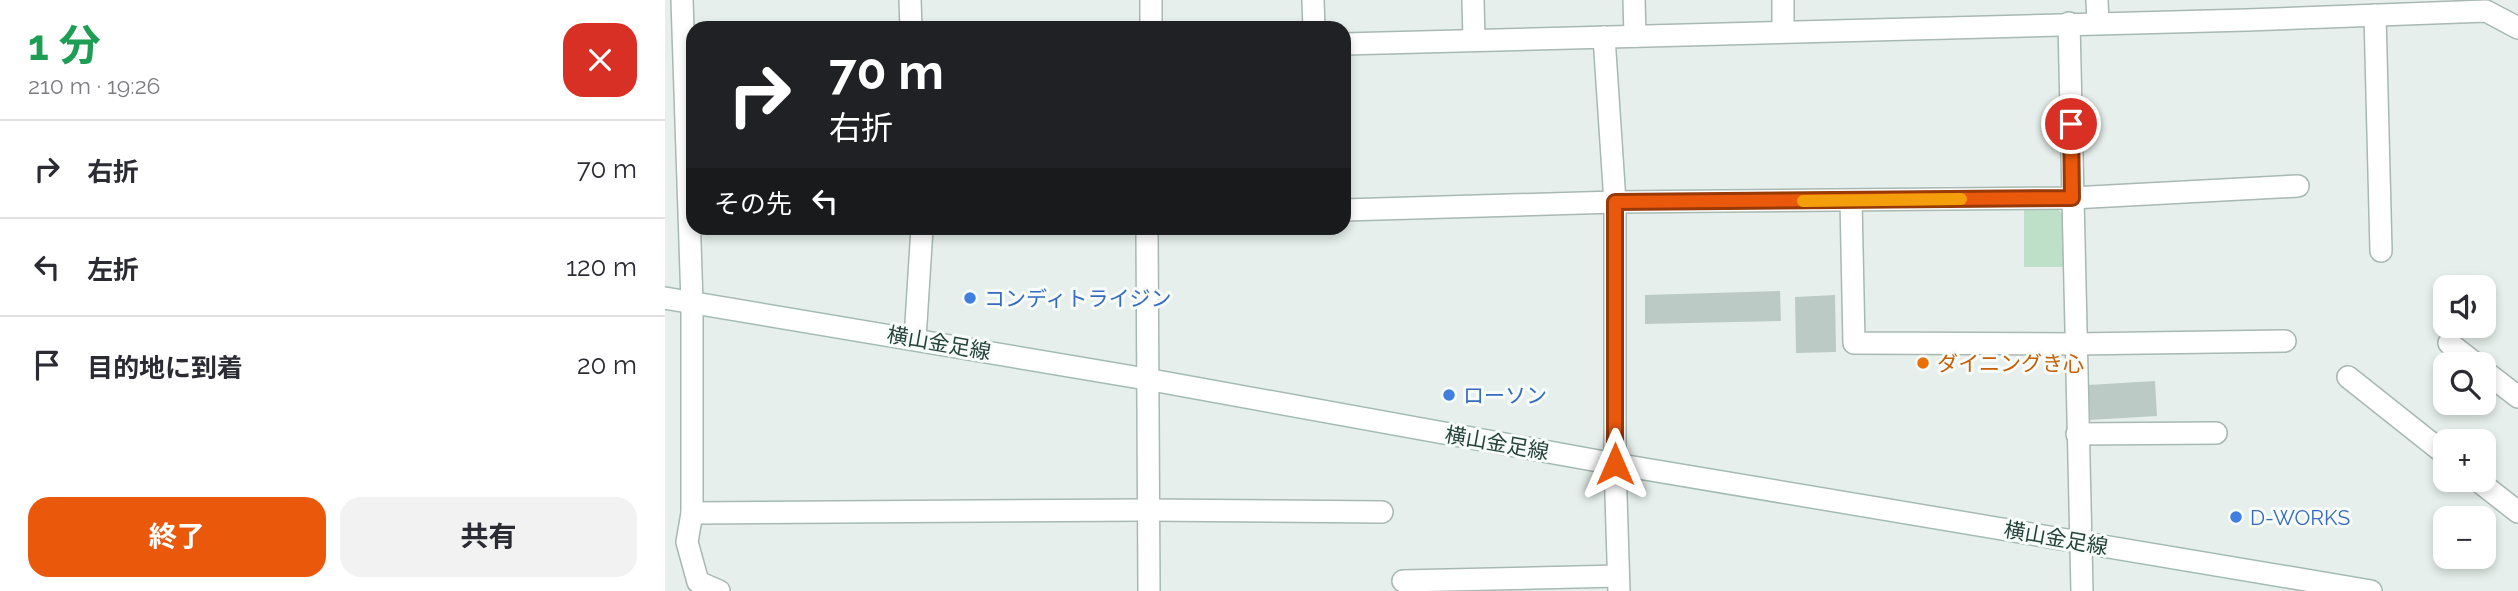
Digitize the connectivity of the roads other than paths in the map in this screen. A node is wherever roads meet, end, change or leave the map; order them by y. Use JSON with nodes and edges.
{"nodes":[{"id":1,"x":682,"y":0,"type":"edge"},
{"id":2,"x":910,"y":0,"type":"edge"},
{"id":3,"x":1151,"y":0,"type":"edge"},
{"id":4,"x":1313,"y":0,"type":"edge"},
{"id":5,"x":1473,"y":0,"type":"edge"},
{"id":6,"x":1634,"y":0,"type":"edge"},
{"id":7,"x":1783,"y":0,"type":"edge"},
{"id":8,"x":2097,"y":0,"type":"edge"},
{"id":9,"x":2485,"y":6,"type":"edge"},
{"id":10,"x":2247,"y":10,"type":"edge"},
{"id":11,"x":2375,"y":15,"type":"junction"},
{"id":12,"x":911,"y":21,"type":"edge"},
{"id":13,"x":1151,"y":21,"type":"edge"},
{"id":14,"x":1314,"y":21,"type":"edge"},
{"id":15,"x":2070,"y":23,"type":"junction"},
{"id":16,"x":2098,"y":23,"type":"junction"},
{"id":17,"x":2518,"y":27,"type":"edge"},
{"id":18,"x":1783,"y":32,"type":"junction"},
{"id":19,"x":1635,"y":36,"type":"junction"},
{"id":20,"x":1604,"y":37,"type":"junction"},
{"id":21,"x":1473,"y":40,"type":"junction"},
{"id":22,"x":1351,"y":44,"type":"edge"},
{"id":23,"x":680,"y":57,"type":"edge"},
{"id":24,"x":686,"y":180,"type":"edge"},
{"id":25,"x":2298,"y":186,"type":"dead end"},
{"id":26,"x":2072,"y":198,"type":"junction"},
{"id":27,"x":1851,"y":201,"type":"junction"},
{"id":28,"x":1615,"y":202,"type":"junction"},
{"id":29,"x":1351,"y":210,"type":"edge"},
{"id":30,"x":689,"y":235,"type":"edge"},
{"id":31,"x":922,"y":235,"type":"edge"},
{"id":32,"x":1147,"y":235,"type":"edge"},
{"id":33,"x":2381,"y":251,"type":"dead end"},
{"id":34,"x":665,"y":298,"type":"edge"},
{"id":35,"x":692,"y":303,"type":"junction"},
{"id":36,"x":915,"y":339,"type":"junction"},
{"id":37,"x":2285,"y":341,"type":"dead end"},
{"id":38,"x":2449,"y":343,"type":"dead end"},
{"id":39,"x":2075,"y":344,"type":"junction"},
{"id":40,"x":2461,"y":352,"type":"edge"},
{"id":41,"x":2348,"y":377,"type":"dead end"},
{"id":42,"x":1146,"y":379,"type":"junction"},
{"id":43,"x":2496,"y":380,"type":"edge"},
{"id":44,"x":2518,"y":397,"type":"edge"},
{"id":45,"x":2216,"y":433,"type":"dead end"},
{"id":46,"x":2077,"y":434,"type":"junction"},
{"id":47,"x":2433,"y":444,"type":"edge"},
{"id":48,"x":1615,"y":464,"type":"junction"},
{"id":49,"x":2492,"y":492,"type":"edge"},
{"id":50,"x":1146,"y":510,"type":"junction"},
{"id":51,"x":1382,"y":512,"type":"dead end"},
{"id":52,"x":2518,"y":512,"type":"edge"},
{"id":53,"x":692,"y":513,"type":"junction"},
{"id":54,"x":2080,"y":542,"type":"junction"},
{"id":55,"x":1403,"y":581,"type":"dead end"},
{"id":56,"x":1618,"y":583,"type":"edge"},
{"id":57,"x":2274,"y":584,"type":"edge"},
{"id":58,"x":719,"y":591,"type":"edge"},
{"id":59,"x":1149,"y":591,"type":"edge"},
{"id":60,"x":2082,"y":591,"type":"edge"},
{"id":61,"x":2371,"y":591,"type":"edge"}],
"edges":[{"from":1,"to":23,"type":"street"},
{"from":2,"to":12,"type":"street"},
{"from":3,"to":13,"type":"street"},
{"from":4,"to":14,"type":"street"},
{"from":5,"to":21,"type":"street"},
{"from":6,"to":19,"type":"street"},
{"from":7,"to":18,"type":"street"},
{"from":8,"to":16,"type":"street"},
{"from":9,"to":11,"type":"street"},
{"from":9,"to":17,"type":"street"},
{"from":10,"to":11,"type":"street"},
{"from":10,"to":16,"type":"street"},
{"from":11,"to":33,"type":"street"},
{"from":15,"to":16,"type":"street"},
{"from":15,"to":18,"type":"street"},
{"from":15,"to":26,"type":"street"},
{"from":18,"to":19,"type":"street"},
{"from":19,"to":20,"type":"street"},
{"from":20,"to":21,"type":"street"},
{"from":20,"to":28,"type":"street"},
{"from":21,"to":22,"type":"street"},
{"from":23,"to":24,"type":"street"},
{"from":25,"to":26,"type":"street"},
{"from":26,"to":27,"type":"street"},
{"from":26,"to":39,"type":"street"},
{"from":27,"to":28,"type":"street"},
{"from":27,"to":39,"type":"street"},
{"from":28,"to":29,"type":"street"},
{"from":28,"to":48,"type":"street"},
{"from":30,"to":35,"type":"street"},
{"from":31,"to":36,"type":"street"},
{"from":32,"to":42,"type":"street"},
{"from":34,"to":35,"type":"street","name":"横山金足線"},
{"from":35,"to":36,"type":"street","name":"横山金足線"},
{"from":35,"to":53,"type":"street"},
{"from":36,"to":42,"type":"street","name":"横山金足線"},
{"from":37,"to":39,"type":"street"},
{"from":38,"to":40,"type":"street"},
{"from":39,"to":46,"type":"street"},
{"from":41,"to":47,"type":"street"},
{"from":42,"to":48,"type":"street","name":"横山金足線"},
{"from":42,"to":50,"type":"street"},
{"from":43,"to":44,"type":"street"},
{"from":45,"to":46,"type":"street"},
{"from":46,"to":54,"type":"street"},
{"from":48,"to":54,"type":"street","name":"横山金足線"},
{"from":48,"to":56,"type":"street"},
{"from":49,"to":52,"type":"street"},
{"from":50,"to":51,"type":"street"},
{"from":50,"to":53,"type":"street"},
{"from":50,"to":59,"type":"street"},
{"from":53,"to":58,"type":"street"},
{"from":54,"to":57,"type":"street","name":"横山金足線"},
{"from":54,"to":60,"type":"street"},
{"from":55,"to":56,"type":"street"},
{"from":57,"to":61,"type":"street","name":"横山金足線"}]}
